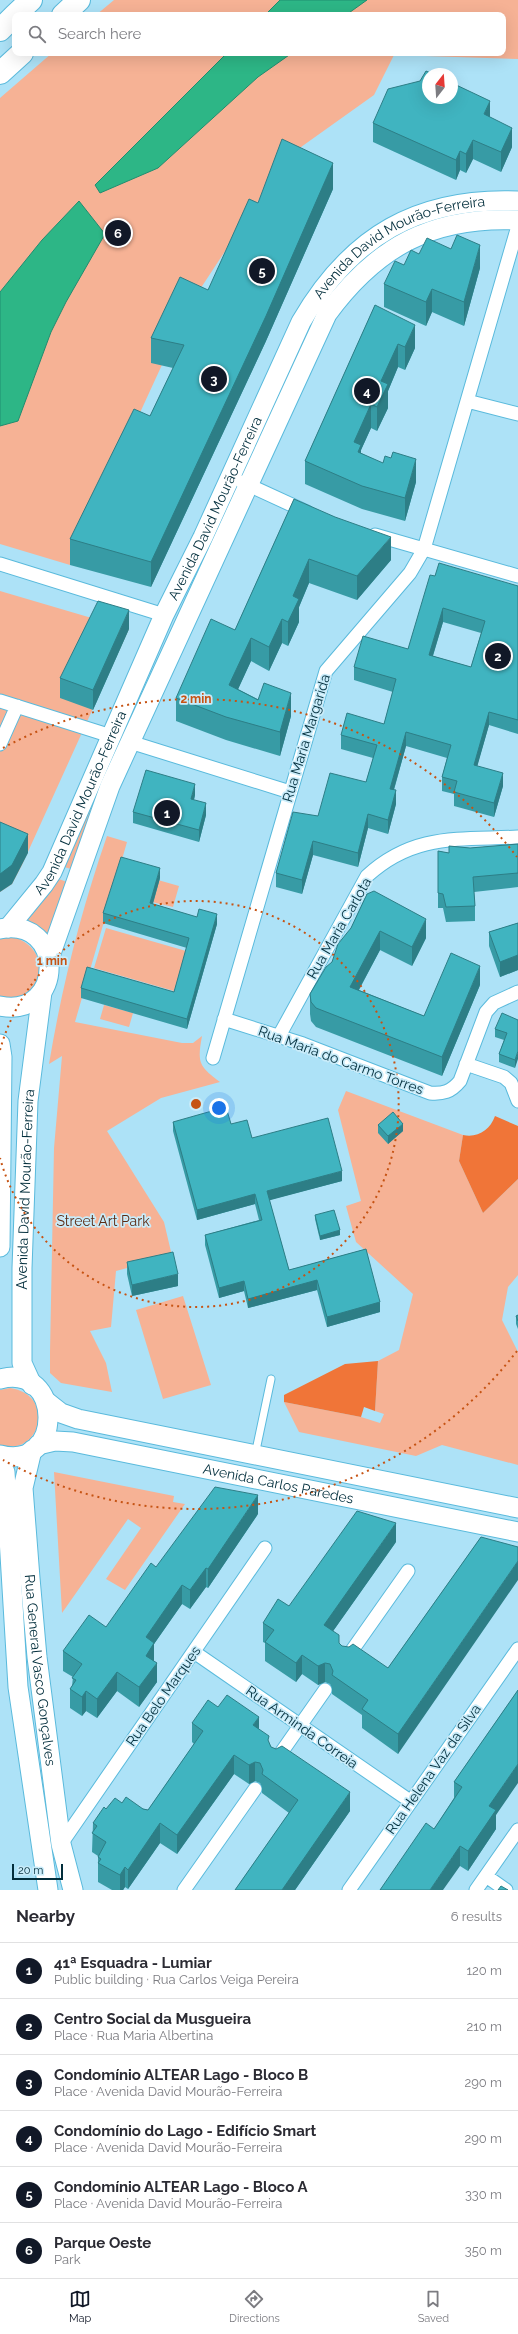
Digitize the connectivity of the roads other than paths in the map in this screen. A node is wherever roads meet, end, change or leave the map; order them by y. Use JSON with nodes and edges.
{"nodes":[{"id":1,"x":31,"y":0,"type":"edge"},
{"id":2,"x":79,"y":0,"type":"edge"},
{"id":3,"x":18,"y":12,"type":"edge"},
{"id":4,"x":66,"y":12,"type":"edge"},
{"id":5,"x":12,"y":18,"type":"edge"},
{"id":6,"x":0,"y":30,"type":"edge"},
{"id":7,"x":19,"y":56,"type":"edge"},
{"id":8,"x":0,"y":73,"type":"edge"},
{"id":9,"x":518,"y":201,"type":"edge"},
{"id":10,"x":518,"y":220,"type":"edge"},
{"id":11,"x":518,"y":226,"type":"edge"},
{"id":12,"x":467,"y":401,"type":"junction"},
{"id":13,"x":518,"y":414,"type":"edge"},
{"id":14,"x":231,"y":477,"type":"junction"},
{"id":15,"x":248,"y":484,"type":"junction"},
{"id":16,"x":319,"y":517,"type":"edge"},
{"id":17,"x":364,"y":531,"type":"edge"},
{"id":18,"x":424,"y":549,"type":"junction"},
{"id":19,"x":0,"y":564,"type":"edge"},
{"id":20,"x":518,"y":576,"type":"edge"},
{"id":21,"x":164,"y":615,"type":"junction"},
{"id":22,"x":0,"y":701,"type":"edge"},
{"id":23,"x":17,"y":706,"type":"junction"},
{"id":24,"x":111,"y":736,"type":"junction"},
{"id":25,"x":130,"y":742,"type":"junction"},
{"id":26,"x":0,"y":744,"type":"edge"},
{"id":27,"x":290,"y":792,"type":"junction"},
{"id":28,"x":518,"y":837,"type":"edge"},
{"id":29,"x":4,"y":928,"type":"edge"},
{"id":30,"x":49,"y":960,"type":"junction"},
{"id":31,"x":42,"y":992,"type":"junction"},
{"id":32,"x":518,"y":992,"type":"edge"},
{"id":33,"x":0,"y":1006,"type":"edge"},
{"id":34,"x":224,"y":1019,"type":"junction"},
{"id":35,"x":279,"y":1036,"type":"junction"},
{"id":36,"x":0,"y":1044,"type":"edge"},
{"id":37,"x":213,"y":1058,"type":"dead end"},
{"id":38,"x":466,"y":1064,"type":"junction"},
{"id":39,"x":518,"y":1101,"type":"edge"},
{"id":40,"x":0,"y":1227,"type":"edge"},
{"id":41,"x":0,"y":1247,"type":"edge"},
{"id":42,"x":271,"y":1378,"type":"dead end"},
{"id":43,"x":0,"y":1379,"type":"edge"},
{"id":44,"x":32,"y":1385,"type":"junction"},
{"id":45,"x":47,"y":1402,"type":"junction"},
{"id":46,"x":35,"y":1448,"type":"junction"},
{"id":47,"x":0,"y":1455,"type":"edge"},
{"id":48,"x":255,"y":1455,"type":"junction"},
{"id":49,"x":0,"y":1463,"type":"edge"},
{"id":50,"x":518,"y":1508,"type":"edge"},
{"id":51,"x":518,"y":1532,"type":"edge"},
{"id":52,"x":265,"y":1548,"type":"dead end"},
{"id":53,"x":408,"y":1571,"type":"dead end"},
{"id":54,"x":518,"y":1649,"type":"edge"},
{"id":55,"x":194,"y":1652,"type":"junction"},
{"id":56,"x":346,"y":1659,"type":"edge"},
{"id":57,"x":325,"y":1690,"type":"dead end"},
{"id":58,"x":300,"y":1726,"type":"junction"},
{"id":59,"x":276,"y":1760,"type":"edge"},
{"id":60,"x":255,"y":1789,"type":"dead end"},
{"id":61,"x":410,"y":1801,"type":"junction"},
{"id":62,"x":518,"y":1830,"type":"edge"},
{"id":63,"x":61,"y":1844,"type":"junction"},
{"id":64,"x":513,"y":1847,"type":"edge"},
{"id":65,"x":486,"y":1876,"type":"junction"},
{"id":66,"x":48,"y":1890,"type":"edge"},
{"id":67,"x":73,"y":1890,"type":"edge"},
{"id":68,"x":184,"y":1890,"type":"edge"},
{"id":69,"x":349,"y":1890,"type":"edge"},
{"id":70,"x":476,"y":1890,"type":"edge"},
{"id":71,"x":506,"y":1890,"type":"edge"}],
"edges":[{"from":1,"to":3,"type":"highway"},
{"from":2,"to":4,"type":"highway"},
{"from":5,"to":6,"type":"highway"},
{"from":7,"to":8,"type":"highway"},
{"from":9,"to":14,"type":"street","name":"Avenida David Mourão-Ferreira"},
{"from":10,"to":15,"type":"street","name":"Avenida David Mourão-Ferreira"},
{"from":11,"to":12,"type":"street","name":"Rua Maria Margarida"},
{"from":12,"to":13,"type":"street"},
{"from":12,"to":18,"type":"street","name":"Rua Maria Margarida"},
{"from":14,"to":15,"type":"street"},
{"from":14,"to":21,"type":"street","name":"Avenida David Mourão-Ferreira"},
{"from":15,"to":16,"type":"street"},
{"from":15,"to":25,"type":"street","name":"Avenida David Mourão-Ferreira"},
{"from":17,"to":18,"type":"street"},
{"from":18,"to":20,"type":"street"},
{"from":18,"to":27,"type":"street","name":"Rua Maria Margarida"},
{"from":19,"to":21,"type":"street"},
{"from":21,"to":24,"type":"street","name":"Avenida David Mourão-Ferreira"},
{"from":22,"to":23,"type":"street"},
{"from":23,"to":24,"type":"street"},
{"from":23,"to":26,"type":"street"},
{"from":24,"to":29,"type":"street","name":"Avenida David Mourão-Ferreira"},
{"from":25,"to":27,"type":"street"},
{"from":25,"to":30,"type":"street","name":"Avenida David Mourão-Ferreira"},
{"from":27,"to":34,"type":"street","name":"Rua Maria Margarida"},
{"from":28,"to":35,"type":"street","name":"Rua Maria Carlota"},
{"from":29,"to":30,"type":"street"},
{"from":30,"to":31,"type":"street","name":"Avenida David Mourão-Ferreira"},
{"from":31,"to":33,"type":"street"},
{"from":31,"to":44,"type":"street","name":"Avenida David Mourão-Ferreira"},
{"from":32,"to":38,"type":"street","name":"Rua Maria do Carmo Torres"},
{"from":34,"to":35,"type":"street","name":"Rua Maria do Carmo Torres"},
{"from":34,"to":37,"type":"street","name":"Rua Maria Margarida"},
{"from":35,"to":38,"type":"street","name":"Rua Maria do Carmo Torres"},
{"from":36,"to":40,"type":"street","name":"Avenida David Mourão-Ferreira"},
{"from":38,"to":39,"type":"street"},
{"from":40,"to":41,"type":"street","name":"Avenida David Mourão-Ferreira"},
{"from":42,"to":48,"type":"lane"},
{"from":43,"to":44,"type":"street"},
{"from":44,"to":45,"type":"street","name":"Avenida Carlos Paredes"},
{"from":45,"to":46,"type":"street","name":"Rua General Vasco Gonçalves"},
{"from":45,"to":48,"type":"street","name":"Avenida Carlos Paredes"},
{"from":46,"to":47,"type":"street","name":"Avenida Carlos Paredes"},
{"from":46,"to":51,"type":"street","name":"Avenida Carlos Paredes"},
{"from":46,"to":63,"type":"street","name":"Rua General Vasco Gonçalves"},
{"from":48,"to":50,"type":"street","name":"Avenida Carlos Paredes"},
{"from":49,"to":66,"type":"street","name":"Rua General Vasco Gonçalves"},
{"from":52,"to":55,"type":"street","name":"Rua Belo Marques"},
{"from":53,"to":56,"type":"street"},
{"from":54,"to":61,"type":"street","name":"Rua Helena Vaz da Silva"},
{"from":55,"to":58,"type":"street","name":"Rua Arminda Correia"},
{"from":55,"to":63,"type":"street","name":"Rua Belo Marques"},
{"from":57,"to":58,"type":"street"},
{"from":58,"to":59,"type":"street"},
{"from":58,"to":61,"type":"street","name":"Rua Arminda Correia"},
{"from":60,"to":68,"type":"street"},
{"from":61,"to":69,"type":"street","name":"Rua Helena Vaz da Silva"},
{"from":62,"to":64,"type":"street"},
{"from":63,"to":67,"type":"street","name":"Rua General Vasco Gonçalves"},
{"from":64,"to":65,"type":"street"},
{"from":65,"to":70,"type":"street"},
{"from":65,"to":71,"type":"street"}]}
